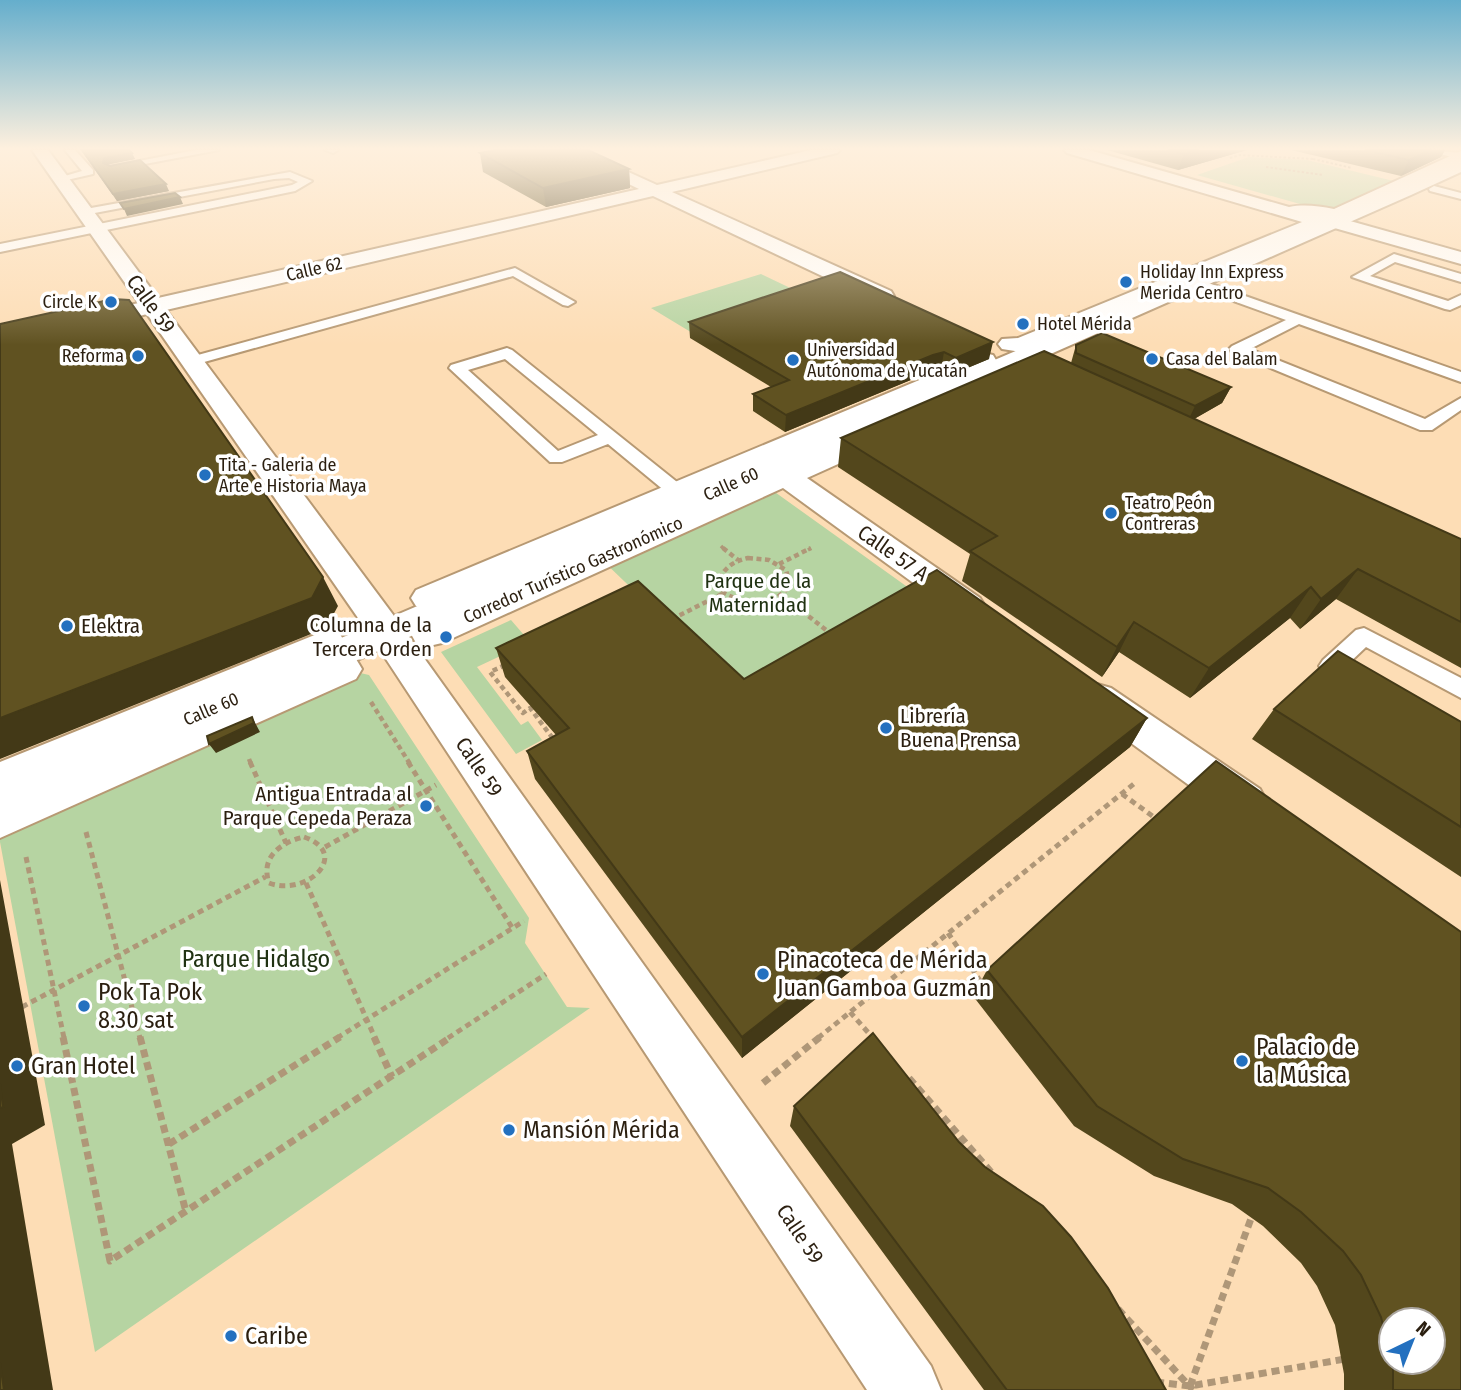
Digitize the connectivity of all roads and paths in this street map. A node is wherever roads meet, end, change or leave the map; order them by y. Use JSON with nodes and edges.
{"nodes":[{"id":1,"x":86,"y":215,"type":"edge"},
{"id":2,"x":123,"y":215,"type":"edge"},
{"id":3,"x":139,"y":215,"type":"edge"},
{"id":4,"x":545,"y":215,"type":"edge"},
{"id":5,"x":706,"y":215,"type":"edge"},
{"id":6,"x":1296,"y":215,"type":"edge"},
{"id":7,"x":1299,"y":215,"type":"edge"},
{"id":8,"x":1363,"y":215,"type":"edge"},
{"id":9,"x":1376,"y":215,"type":"edge"},
{"id":10,"x":1360,"y":222,"type":"dead end"},
{"id":11,"x":92,"y":223,"type":"junction"},
{"id":12,"x":1339,"y":227,"type":"junction"},
{"id":13,"x":0,"y":248,"type":"edge"},
{"id":14,"x":1461,"y":258,"type":"edge"},
{"id":15,"x":1461,"y":278,"type":"edge"},
{"id":16,"x":1204,"y":285,"type":"junction"},
{"id":17,"x":1461,"y":299,"type":"edge"},
{"id":18,"x":568,"y":302,"type":"dead end"},
{"id":19,"x":895,"y":302,"type":"edge"},
{"id":20,"x":152,"y":306,"type":"junction"},
{"id":21,"x":106,"y":317,"type":"edge"},
{"id":22,"x":1299,"y":319,"type":"junction"},
{"id":23,"x":192,"y":361,"type":"junction"},
{"id":24,"x":1031,"y":363,"type":"junction"},
{"id":25,"x":1461,"y":377,"type":"edge"},
{"id":26,"x":1461,"y":403,"type":"edge"},
{"id":27,"x":609,"y":437,"type":"junction"},
{"id":28,"x":778,"y":471,"type":"junction"},
{"id":29,"x":684,"y":496,"type":"junction"},
{"id":30,"x":724,"y":593,"type":"junction"},
{"id":31,"x":782,"y":596,"type":"junction"},
{"id":32,"x":428,"y":598,"type":"dead end"},
{"id":33,"x":664,"y":611,"type":"edge"},
{"id":34,"x":673,"y":619,"type":"junction"},
{"id":35,"x":678,"y":624,"type":"edge"},
{"id":36,"x":998,"y":628,"type":"edge"},
{"id":37,"x":408,"y":634,"type":"junction"},
{"id":38,"x":834,"y":636,"type":"edge"},
{"id":39,"x":515,"y":660,"type":"edge"},
{"id":40,"x":345,"y":667,"type":"joint"},
{"id":41,"x":1064,"y":674,"type":"edge"},
{"id":42,"x":1366,"y":686,"type":"edge"},
{"id":43,"x":1461,"y":689,"type":"edge"},
{"id":44,"x":561,"y":749,"type":"edge"},
{"id":45,"x":1174,"y":752,"type":"junction"},
{"id":46,"x":440,"y":783,"type":"dead end"},
{"id":47,"x":426,"y":790,"type":"junction"},
{"id":48,"x":264,"y":793,"type":"dead end"},
{"id":49,"x":1122,"y":794,"type":"junction"},
{"id":50,"x":4,"y":802,"type":"edge"},
{"id":51,"x":1271,"y":821,"type":"edge"},
{"id":52,"x":1161,"y":822,"type":"edge"},
{"id":53,"x":85,"y":830,"type":"dead end"},
{"id":54,"x":286,"y":843,"type":"junction"},
{"id":55,"x":325,"y":847,"type":"junction"},
{"id":56,"x":265,"y":877,"type":"junction"},
{"id":57,"x":306,"y":883,"type":"junction"},
{"id":58,"x":948,"y":933,"type":"junction"},
{"id":59,"x":119,"y":956,"type":"junction"},
{"id":60,"x":546,"y":974,"type":"dead end"},
{"id":61,"x":53,"y":991,"type":"junction"},
{"id":62,"x":990,"y":996,"type":"edge"},
{"id":63,"x":22,"y":1007,"type":"dead end"},
{"id":64,"x":850,"y":1012,"type":"junction"},
{"id":65,"x":367,"y":1020,"type":"junction"},
{"id":66,"x":878,"y":1044,"type":"edge"},
{"id":67,"x":905,"y":1075,"type":"edge"},
{"id":68,"x":392,"y":1077,"type":"junction"},
{"id":69,"x":752,"y":1092,"type":"dead end"},
{"id":70,"x":169,"y":1144,"type":"junction"},
{"id":71,"x":988,"y":1169,"type":"junction"},
{"id":72,"x":979,"y":1178,"type":"edge"},
{"id":73,"x":998,"y":1179,"type":"edge"},
{"id":74,"x":1256,"y":1203,"type":"edge"},
{"id":75,"x":186,"y":1212,"type":"junction"},
{"id":76,"x":1107,"y":1297,"type":"edge"},
{"id":77,"x":1358,"y":1356,"type":"dead end"},
{"id":78,"x":1150,"y":1381,"type":"edge"},
{"id":79,"x":1191,"y":1389,"type":"edge"},
{"id":80,"x":907,"y":1390,"type":"edge"}],
"edges":[{"from":1,"to":11,"type":"street","name":"Calle 59"},
{"from":2,"to":11,"type":"lane"},
{"from":3,"to":11,"type":"lane"},
{"from":4,"to":20,"type":"street","name":"Calle 62"},
{"from":5,"to":19,"type":"street"},
{"from":6,"to":24,"type":"street","name":"Corredor Turístico Gastronómico"},
{"from":7,"to":12,"type":"street"},
{"from":8,"to":12,"type":"street"},
{"from":9,"to":10,"type":"street"},
{"from":11,"to":13,"type":"lane"},
{"from":11,"to":20,"type":"street","name":"Calle 59"},
{"from":12,"to":14,"type":"street"},
{"from":12,"to":16,"type":"street","name":"Corredor Turístico Gastronómico"},
{"from":15,"to":17,"type":"lane"},
{"from":16,"to":22,"type":"lane"},
{"from":16,"to":24,"type":"street"},
{"from":16,"to":24,"type":"street","name":"Corredor Turístico Gastronómico"},
{"from":18,"to":23,"type":"lane"},
{"from":20,"to":21,"type":"street","name":"Calle 62"},
{"from":20,"to":23,"type":"street","name":"Calle 59"},
{"from":22,"to":25,"type":"lane"},
{"from":22,"to":26,"type":"lane"},
{"from":23,"to":37,"type":"street","name":"Calle 59"},
{"from":24,"to":28,"type":"street","name":"Corredor Turístico Gastronómico"},
{"from":24,"to":29,"type":"street","name":"Corredor Turístico Gastronómico"},
{"from":27,"to":27,"type":"lane"},
{"from":27,"to":29,"type":"lane"},
{"from":28,"to":29,"type":"street","name":"Calle 60"},
{"from":28,"to":36,"type":"street","name":"Calle 57 A"},
{"from":28,"to":37,"type":"street","name":"Corredor Turístico Gastronómico"},
{"from":29,"to":32,"type":"street","name":"Corredor Turístico Gastronómico"},
{"from":29,"to":37,"type":"street","name":"Calle 60"},
{"from":30,"to":31,"type":"path"},
{"from":30,"to":31,"type":"path"},
{"from":30,"to":34,"type":"path"},
{"from":31,"to":38,"type":"path"},
{"from":33,"to":34,"type":"path"},
{"from":34,"to":35,"type":"path"},
{"from":37,"to":50,"type":"street","name":"Calle 60"},
{"from":37,"to":80,"type":"street","name":"Calle 59"},
{"from":39,"to":44,"type":"path"},
{"from":40,"to":47,"type":"path"},
{"from":40,"to":50,"type":"street"},
{"from":41,"to":45,"type":"street"},
{"from":42,"to":43,"type":"lane"},
{"from":45,"to":49,"type":"path"},
{"from":45,"to":51,"type":"street"},
{"from":46,"to":47,"type":"path"},
{"from":47,"to":55,"type":"path"},
{"from":47,"to":65,"type":"path"},
{"from":48,"to":54,"type":"path"},
{"from":49,"to":52,"type":"path"},
{"from":49,"to":58,"type":"path"},
{"from":50,"to":61,"type":"path"},
{"from":53,"to":59,"type":"path"},
{"from":54,"to":55,"type":"path"},
{"from":54,"to":56,"type":"path"},
{"from":55,"to":57,"type":"path"},
{"from":56,"to":57,"type":"path"},
{"from":56,"to":59,"type":"path"},
{"from":57,"to":65,"type":"path"},
{"from":58,"to":62,"type":"path"},
{"from":58,"to":64,"type":"path"},
{"from":59,"to":61,"type":"path"},
{"from":59,"to":70,"type":"path"},
{"from":60,"to":68,"type":"path"},
{"from":61,"to":63,"type":"path"},
{"from":61,"to":75,"type":"path"},
{"from":64,"to":66,"type":"path"},
{"from":64,"to":69,"type":"path"},
{"from":65,"to":68,"type":"path"},
{"from":65,"to":70,"type":"path"},
{"from":67,"to":71,"type":"path"},
{"from":68,"to":75,"type":"path"},
{"from":70,"to":75,"type":"path"},
{"from":71,"to":72,"type":"path"},
{"from":71,"to":73,"type":"path"},
{"from":74,"to":79,"type":"path"},
{"from":76,"to":79,"type":"path"},
{"from":77,"to":79,"type":"path"},
{"from":78,"to":79,"type":"path"}]}
